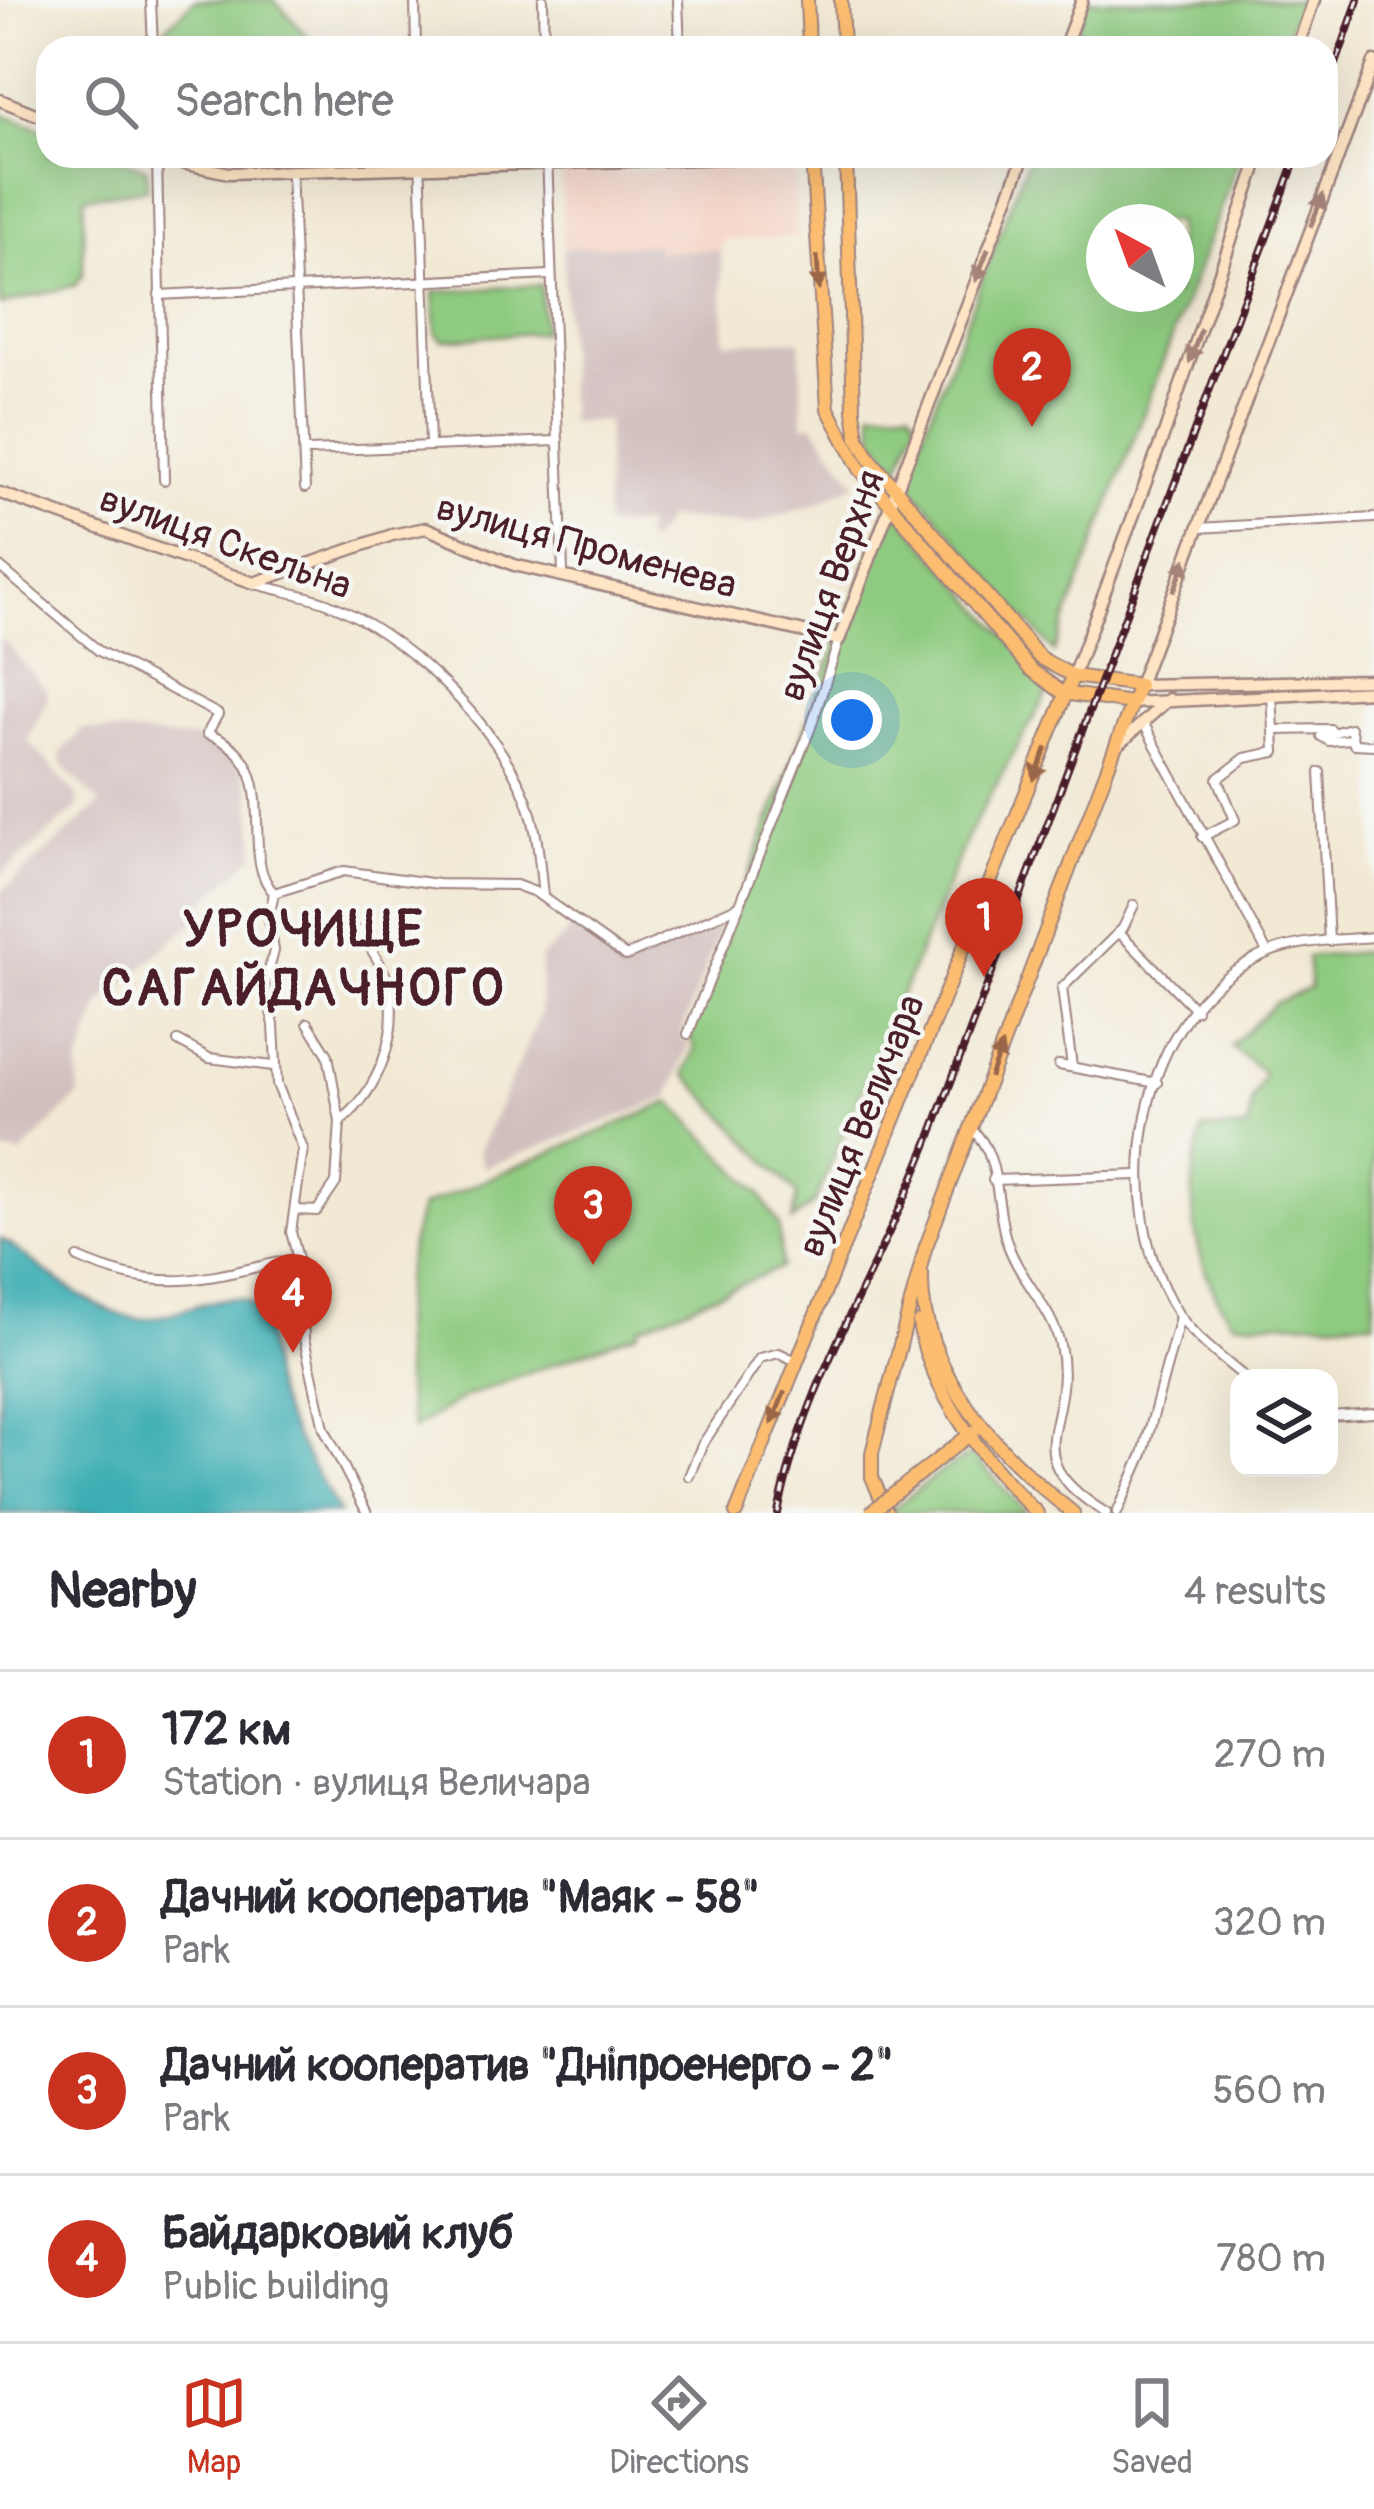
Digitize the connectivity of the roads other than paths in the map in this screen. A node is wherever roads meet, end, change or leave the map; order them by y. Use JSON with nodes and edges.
{"nodes":[{"id":1,"x":152,"y":0,"type":"edge"},
{"id":2,"x":415,"y":0,"type":"edge"},
{"id":3,"x":543,"y":0,"type":"edge"},
{"id":4,"x":678,"y":0,"type":"edge"},
{"id":5,"x":807,"y":0,"type":"edge"},
{"id":6,"x":841,"y":0,"type":"edge"},
{"id":7,"x":1082,"y":0,"type":"edge"},
{"id":8,"x":1314,"y":0,"type":"edge"},
{"id":9,"x":153,"y":36,"type":"edge"},
{"id":10,"x":416,"y":36,"type":"edge"},
{"id":11,"x":544,"y":36,"type":"edge"},
{"id":12,"x":680,"y":36,"type":"edge"},
{"id":13,"x":808,"y":36,"type":"edge"},
{"id":14,"x":842,"y":36,"type":"edge"},
{"id":15,"x":1068,"y":36,"type":"edge"},
{"id":16,"x":1301,"y":36,"type":"edge"},
{"id":17,"x":1374,"y":62,"type":"edge"},
{"id":18,"x":0,"y":100,"type":"edge"},
{"id":19,"x":36,"y":114,"type":"edge"},
{"id":20,"x":1338,"y":157,"type":"edge"},
{"id":21,"x":154,"y":168,"type":"edge"},
{"id":22,"x":206,"y":168,"type":"edge"},
{"id":23,"x":335,"y":168,"type":"edge"},
{"id":24,"x":420,"y":168,"type":"edge"},
{"id":25,"x":547,"y":168,"type":"edge"},
{"id":26,"x":813,"y":168,"type":"edge"},
{"id":27,"x":846,"y":168,"type":"edge"},
{"id":28,"x":1019,"y":168,"type":"edge"},
{"id":29,"x":1256,"y":168,"type":"edge"},
{"id":30,"x":1334,"y":168,"type":"edge"},
{"id":31,"x":292,"y":171,"type":"junction"},
{"id":32,"x":550,"y":274,"type":"junction"},
{"id":33,"x":423,"y":285,"type":"junction"},
{"id":34,"x":296,"y":290,"type":"junction"},
{"id":35,"x":159,"y":296,"type":"junction"},
{"id":36,"x":854,"y":411,"type":"junction"},
{"id":37,"x":830,"y":415,"type":"junction"},
{"id":38,"x":557,"y":441,"type":"junction"},
{"id":39,"x":430,"y":444,"type":"junction"},
{"id":40,"x":307,"y":451,"type":"junction"},
{"id":41,"x":164,"y":480,"type":"dead end"},
{"id":42,"x":304,"y":488,"type":"dead end"},
{"id":43,"x":896,"y":489,"type":"junction"},
{"id":44,"x":0,"y":493,"type":"edge"},
{"id":45,"x":890,"y":504,"type":"junction"},
{"id":46,"x":1374,"y":518,"type":"edge"},
{"id":47,"x":1198,"y":528,"type":"junction"},
{"id":48,"x":0,"y":567,"type":"edge"},
{"id":49,"x":563,"y":572,"type":"junction"},
{"id":50,"x":254,"y":584,"type":"junction"},
{"id":51,"x":839,"y":640,"type":"junction"},
{"id":52,"x":1072,"y":676,"type":"junction"},
{"id":53,"x":1374,"y":680,"type":"edge"},
{"id":54,"x":1139,"y":685,"type":"junction"},
{"id":55,"x":1374,"y":692,"type":"edge"},
{"id":56,"x":1272,"y":693,"type":"junction"},
{"id":57,"x":1068,"y":694,"type":"junction"},
{"id":58,"x":1169,"y":694,"type":"junction"},
{"id":59,"x":1131,"y":703,"type":"junction"},
{"id":60,"x":1145,"y":727,"type":"junction"},
{"id":61,"x":1274,"y":730,"type":"junction"},
{"id":62,"x":1374,"y":745,"type":"edge"},
{"id":63,"x":1114,"y":749,"type":"junction"},
{"id":64,"x":1320,"y":772,"type":"dead end"},
{"id":65,"x":1202,"y":837,"type":"junction"},
{"id":66,"x":274,"y":893,"type":"junction"},
{"id":67,"x":543,"y":897,"type":"junction"},
{"id":68,"x":1134,"y":905,"type":"dead end"},
{"id":69,"x":739,"y":906,"type":"junction"},
{"id":70,"x":360,"y":931,"type":"dead end"},
{"id":71,"x":1119,"y":932,"type":"junction"},
{"id":72,"x":1374,"y":937,"type":"edge"},
{"id":73,"x":1329,"y":941,"type":"junction"},
{"id":74,"x":1268,"y":952,"type":"junction"},
{"id":75,"x":1196,"y":1010,"type":"junction"},
{"id":76,"x":308,"y":1023,"type":"dead end"},
{"id":77,"x":688,"y":1034,"type":"dead end"},
{"id":78,"x":178,"y":1041,"type":"dead end"},
{"id":79,"x":1059,"y":1065,"type":"dead end"},
{"id":80,"x":273,"y":1066,"type":"junction"},
{"id":81,"x":1072,"y":1067,"type":"junction"},
{"id":82,"x":1157,"y":1083,"type":"junction"},
{"id":83,"x":340,"y":1122,"type":"junction"},
{"id":84,"x":970,"y":1128,"type":"junction"},
{"id":85,"x":1137,"y":1175,"type":"junction"},
{"id":86,"x":993,"y":1180,"type":"junction"},
{"id":87,"x":296,"y":1210,"type":"junction"},
{"id":88,"x":925,"y":1249,"type":"junction"},
{"id":89,"x":78,"y":1258,"type":"dead end"},
{"id":90,"x":297,"y":1258,"type":"junction"},
{"id":91,"x":922,"y":1280,"type":"junction"},
{"id":92,"x":1180,"y":1317,"type":"junction"},
{"id":93,"x":796,"y":1361,"type":"junction"},
{"id":94,"x":1236,"y":1369,"type":"edge"},
{"id":95,"x":1374,"y":1413,"type":"edge"},
{"id":96,"x":1338,"y":1415,"type":"edge"},
{"id":97,"x":986,"y":1429,"type":"junction"},
{"id":98,"x":970,"y":1434,"type":"junction"},
{"id":99,"x":689,"y":1476,"type":"dead end"},
{"id":100,"x":367,"y":1513,"type":"edge"},
{"id":101,"x":736,"y":1513,"type":"edge"},
{"id":102,"x":870,"y":1513,"type":"edge"},
{"id":103,"x":887,"y":1513,"type":"edge"},
{"id":104,"x":1037,"y":1513,"type":"edge"},
{"id":105,"x":1073,"y":1513,"type":"edge"},
{"id":106,"x":1106,"y":1513,"type":"edge"},
{"id":107,"x":1117,"y":1513,"type":"edge"}],
"edges":[{"from":1,"to":9,"type":"street"},
{"from":2,"to":10,"type":"street"},
{"from":3,"to":11,"type":"street"},
{"from":4,"to":12,"type":"street"},
{"from":5,"to":13,"type":"main road"},
{"from":6,"to":14,"type":"main road"},
{"from":7,"to":15,"type":"street"},
{"from":8,"to":16,"type":"street"},
{"from":20,"to":17,"type":"street","one_way":true},
{"from":18,"to":19,"type":"street"},
{"from":21,"to":35,"type":"street"},
{"from":22,"to":31,"type":"street"},
{"from":23,"to":31,"type":"street"},
{"from":24,"to":33,"type":"street"},
{"from":25,"to":32,"type":"street"},
{"from":26,"to":37,"type":"main road","one_way":true},
{"from":27,"to":36,"type":"main road"},
{"from":28,"to":43,"type":"street","name":"вулиця Верхня","one_way":true},
{"from":29,"to":52,"type":"street","one_way":true},
{"from":47,"to":30,"type":"street","one_way":true},
{"from":31,"to":34,"type":"street"},
{"from":32,"to":33,"type":"street"},
{"from":32,"to":38,"type":"street"},
{"from":33,"to":34,"type":"street"},
{"from":33,"to":39,"type":"street"},
{"from":34,"to":35,"type":"street"},
{"from":34,"to":40,"type":"street"},
{"from":35,"to":41,"type":"street"},
{"from":36,"to":37,"type":"main road"},
{"from":36,"to":43,"type":"main road"},
{"from":37,"to":45,"type":"main road"},
{"from":38,"to":39,"type":"street"},
{"from":38,"to":49,"type":"street"},
{"from":39,"to":40,"type":"street"},
{"from":40,"to":42,"type":"street"},
{"from":43,"to":45,"type":"street","name":"вулиця Верхня"},
{"from":43,"to":52,"type":"main road"},
{"from":44,"to":50,"type":"street","name":"вулиця Скельна"},
{"from":45,"to":51,"type":"street","name":"вулиця Верхня"},
{"from":45,"to":57,"type":"main road"},
{"from":46,"to":47,"type":"street"},
{"from":54,"to":47,"type":"street","one_way":true},
{"from":48,"to":66,"type":"street"},
{"from":49,"to":50,"type":"street","name":"вулиця Променева"},
{"from":49,"to":51,"type":"street","name":"вулиця Променева"},
{"from":50,"to":67,"type":"street","name":"вулиця Скельна"},
{"from":51,"to":69,"type":"street","name":"вулиця Верхня"},
{"from":52,"to":54,"type":"main road"},
{"from":52,"to":57,"type":"main road","name":"вулиця Величара"},
{"from":53,"to":58,"type":"street"},
{"from":54,"to":58,"type":"street"},
{"from":54,"to":59,"type":"main road"},
{"from":55,"to":56,"type":"street"},
{"from":56,"to":58,"type":"street"},
{"from":56,"to":61,"type":"street"},
{"from":57,"to":59,"type":"main road"},
{"from":57,"to":93,"type":"main road","name":"вулиця Величара","one_way":true},
{"from":58,"to":59,"type":"street"},
{"from":58,"to":60,"type":"street"},
{"from":59,"to":63,"type":"main road"},
{"from":60,"to":63,"type":"street"},
{"from":60,"to":65,"type":"street"},
{"from":61,"to":62,"type":"street"},
{"from":61,"to":65,"type":"street"},
{"from":84,"to":63,"type":"main road","one_way":true},
{"from":64,"to":73,"type":"street"},
{"from":65,"to":74,"type":"street"},
{"from":66,"to":67,"type":"street"},
{"from":66,"to":80,"type":"street"},
{"from":67,"to":69,"type":"street"},
{"from":68,"to":71,"type":"street"},
{"from":69,"to":77,"type":"street","name":"вулиця Верхня"},
{"from":70,"to":83,"type":"street"},
{"from":71,"to":75,"type":"street"},
{"from":71,"to":81,"type":"street"},
{"from":72,"to":73,"type":"street"},
{"from":73,"to":74,"type":"street"},
{"from":74,"to":75,"type":"street"},
{"from":75,"to":82,"type":"street"},
{"from":76,"to":83,"type":"street"},
{"from":78,"to":80,"type":"street"},
{"from":79,"to":81,"type":"street"},
{"from":80,"to":87,"type":"street"},
{"from":81,"to":82,"type":"street"},
{"from":82,"to":85,"type":"street"},
{"from":83,"to":87,"type":"street"},
{"from":84,"to":86,"type":"street"},
{"from":84,"to":88,"type":"main road"},
{"from":85,"to":86,"type":"street"},
{"from":85,"to":92,"type":"street"},
{"from":86,"to":106,"type":"street"},
{"from":87,"to":90,"type":"street"},
{"from":88,"to":91,"type":"main road"},
{"from":88,"to":103,"type":"main road"},
{"from":89,"to":90,"type":"street"},
{"from":90,"to":100,"type":"street"},
{"from":91,"to":97,"type":"main road"},
{"from":91,"to":98,"type":"main road"},
{"from":92,"to":94,"type":"street"},
{"from":92,"to":107,"type":"street"},
{"from":93,"to":99,"type":"street"},
{"from":93,"to":101,"type":"main road","name":"вулиця Величара","one_way":true},
{"from":95,"to":96,"type":"street"},
{"from":97,"to":98,"type":"main road"},
{"from":97,"to":105,"type":"main road"},
{"from":98,"to":102,"type":"main road","bridge":true},
{"from":98,"to":104,"type":"main road"}]}
